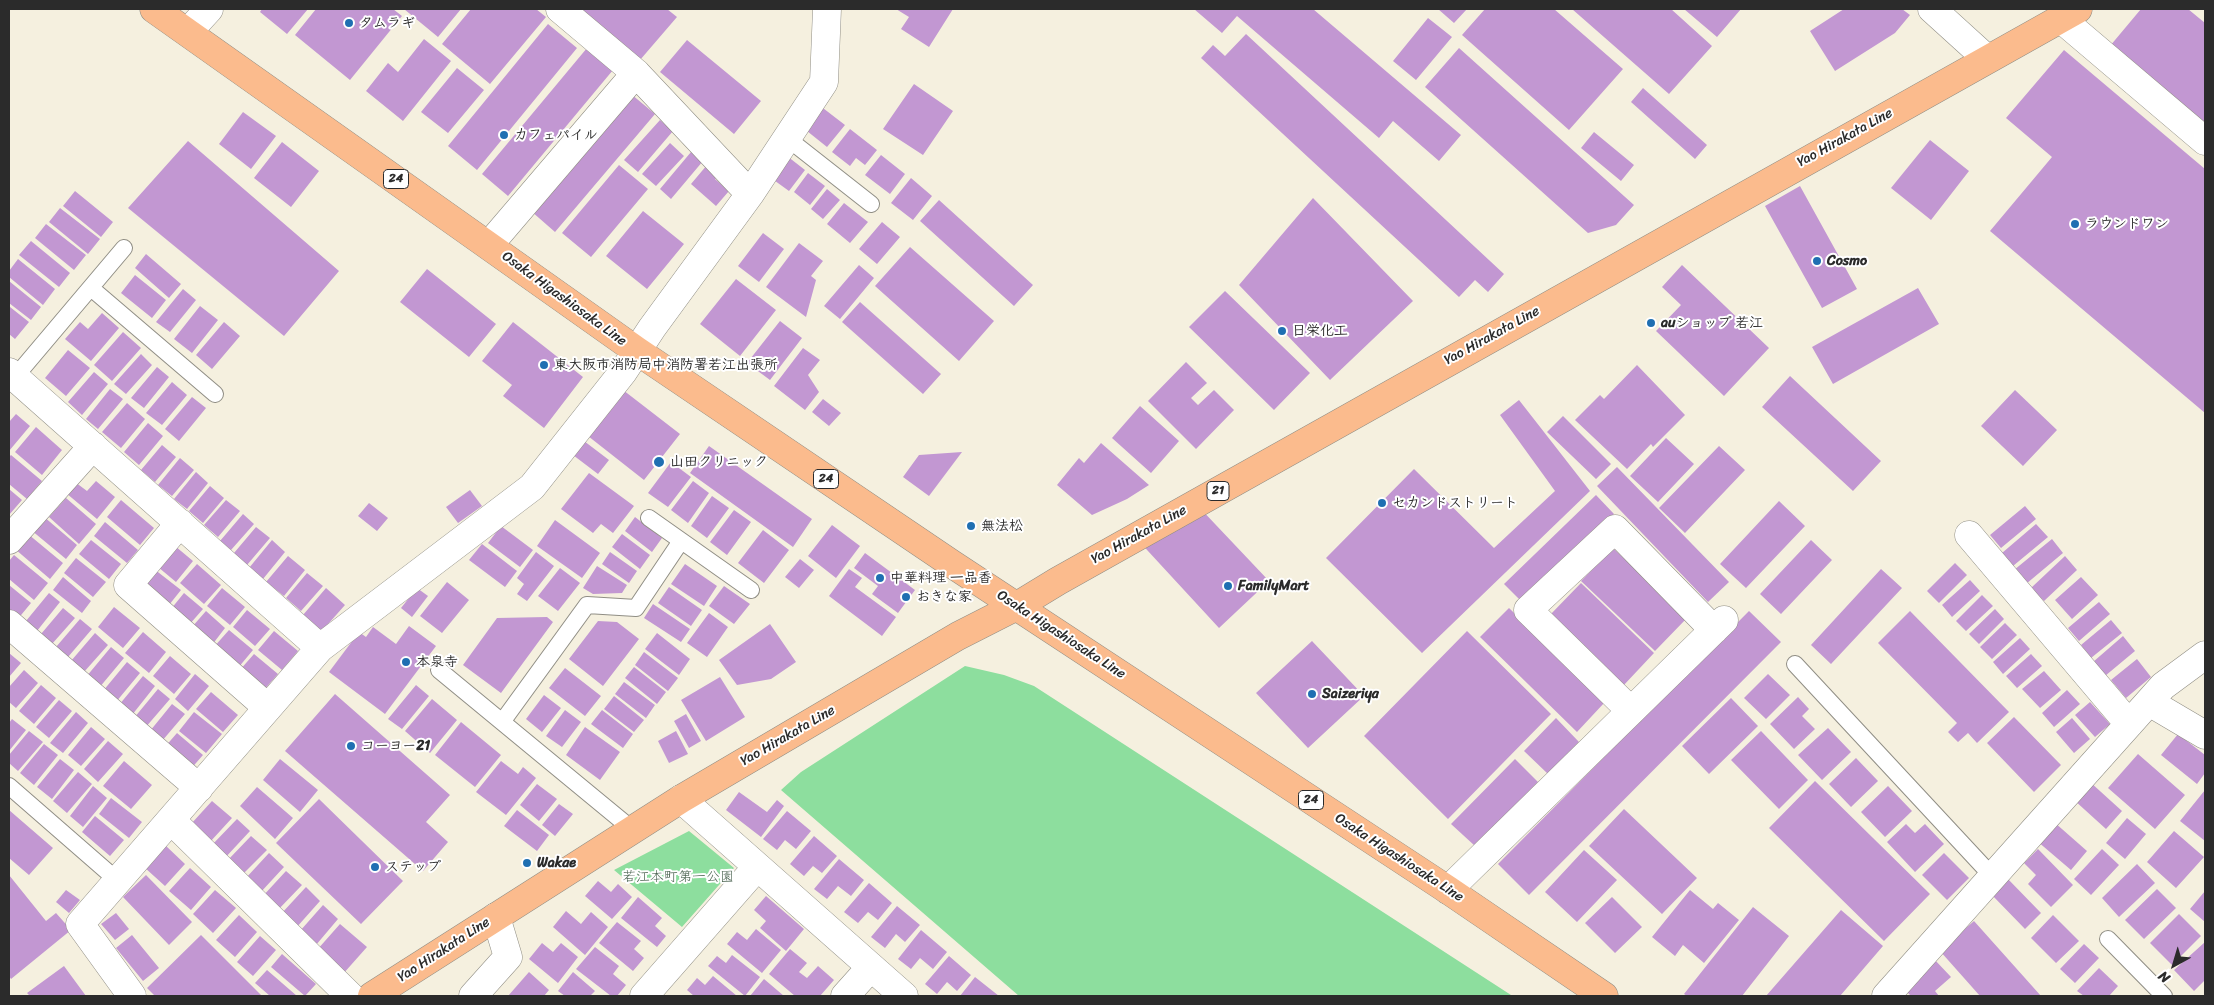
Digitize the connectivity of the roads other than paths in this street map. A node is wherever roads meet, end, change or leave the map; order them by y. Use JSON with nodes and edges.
{"nodes":[{"id":1,"x":154,"y":9,"type":"edge"},
{"id":2,"x":209,"y":9,"type":"edge"},
{"id":3,"x":560,"y":9,"type":"edge"},
{"id":4,"x":827,"y":9,"type":"edge"},
{"id":5,"x":1932,"y":9,"type":"edge"},
{"id":6,"x":2069,"y":14,"type":"edge"},
{"id":7,"x":188,"y":32,"type":"junction"},
{"id":8,"x":1986,"y":58,"type":"junction"},
{"id":9,"x":636,"y":73,"type":"junction"},
{"id":10,"x":787,"y":138,"type":"junction"},
{"id":11,"x":2205,"y":141,"type":"edge"},
{"id":12,"x":750,"y":194,"type":"junction"},
{"id":13,"x":871,"y":204,"type":"dead end"},
{"id":14,"x":489,"y":245,"type":"junction"},
{"id":15,"x":124,"y":248,"type":"dead end"},
{"id":16,"x":91,"y":288,"type":"junction"},
{"id":17,"x":636,"y":352,"type":"junction"},
{"id":18,"x":12,"y":374,"type":"edge"},
{"id":19,"x":215,"y":394,"type":"dead end"},
{"id":20,"x":92,"y":446,"type":"junction"},
{"id":21,"x":649,"y":518,"type":"dead end"},
{"id":22,"x":180,"y":523,"type":"junction"},
{"id":23,"x":1970,"y":535,"type":"dead end"},
{"id":24,"x":9,"y":540,"type":"edge"},
{"id":25,"x":681,"y":541,"type":"junction"},
{"id":26,"x":751,"y":590,"type":"dead end"},
{"id":27,"x":1017,"y":606,"type":"junction"},
{"id":28,"x":9,"y":624,"type":"edge"},
{"id":29,"x":320,"y":648,"type":"junction"},
{"id":30,"x":2205,"y":655,"type":"edge"},
{"id":31,"x":1795,"y":664,"type":"dead end"},
{"id":32,"x":439,"y":670,"type":"dead end"},
{"id":33,"x":2149,"y":702,"type":"junction"},
{"id":34,"x":268,"y":708,"type":"junction"},
{"id":35,"x":1631,"y":711,"type":"junction"},
{"id":36,"x":502,"y":722,"type":"junction"},
{"id":37,"x":2130,"y":724,"type":"junction"},
{"id":38,"x":2205,"y":735,"type":"edge"},
{"id":39,"x":9,"y":786,"type":"edge"},
{"id":40,"x":199,"y":788,"type":"junction"},
{"id":41,"x":681,"y":799,"type":"junction"},
{"id":42,"x":171,"y":820,"type":"junction"},
{"id":43,"x":632,"y":830,"type":"junction"},
{"id":44,"x":757,"y":867,"type":"junction"},
{"id":45,"x":1993,"y":877,"type":"junction"},
{"id":46,"x":118,"y":881,"type":"junction"},
{"id":47,"x":1448,"y":890,"type":"junction"},
{"id":48,"x":496,"y":917,"type":"junction"},
{"id":49,"x":2108,"y":939,"type":"dead end"},
{"id":50,"x":871,"y":967,"type":"junction"},
{"id":51,"x":132,"y":996,"type":"edge"},
{"id":52,"x":350,"y":996,"type":"edge"},
{"id":53,"x":372,"y":996,"type":"edge"},
{"id":54,"x":473,"y":996,"type":"edge"},
{"id":55,"x":644,"y":996,"type":"edge"},
{"id":56,"x":845,"y":996,"type":"edge"},
{"id":57,"x":904,"y":996,"type":"edge"},
{"id":58,"x":1604,"y":996,"type":"edge"},
{"id":59,"x":1886,"y":996,"type":"edge"},
{"id":60,"x":2164,"y":996,"type":"edge"}],
"edges":[{"from":1,"to":7,"type":"main road","name":"Osaka Higashiosaka Line","number":"24"},
{"from":2,"to":7,"type":"street"},
{"from":3,"to":9,"type":"street"},
{"from":4,"to":10,"type":"street"},
{"from":5,"to":8,"type":"street"},
{"from":6,"to":8,"type":"main road","name":"Yao Hirakata Line","number":"21"},
{"from":6,"to":11,"type":"street"},
{"from":7,"to":14,"type":"main road","name":"Osaka Higashiosaka Line","number":"24"},
{"from":8,"to":27,"type":"main road","name":"Yao Hirakata Line","number":"21"},
{"from":9,"to":12,"type":"street"},
{"from":9,"to":14,"type":"street"},
{"from":10,"to":12,"type":"street"},
{"from":10,"to":13,"type":"lane"},
{"from":12,"to":17,"type":"street"},
{"from":14,"to":17,"type":"main road","name":"Osaka Higashiosaka Line","number":"24"},
{"from":15,"to":16,"type":"lane"},
{"from":16,"to":18,"type":"lane"},
{"from":16,"to":19,"type":"lane"},
{"from":17,"to":27,"type":"main road","name":"Osaka Higashiosaka Line","number":"24"},
{"from":17,"to":29,"type":"street"},
{"from":18,"to":20,"type":"street"},
{"from":20,"to":22,"type":"street"},
{"from":20,"to":24,"type":"street"},
{"from":21,"to":25,"type":"lane"},
{"from":22,"to":29,"type":"street"},
{"from":22,"to":34,"type":"street"},
{"from":23,"to":37,"type":"street"},
{"from":25,"to":26,"type":"lane"},
{"from":25,"to":36,"type":"lane"},
{"from":27,"to":41,"type":"main road","name":"Yao Hirakata Line","number":"21"},
{"from":27,"to":47,"type":"main road","name":"Osaka Higashiosaka Line","number":"24"},
{"from":28,"to":40,"type":"street"},
{"from":29,"to":34,"type":"street"},
{"from":30,"to":33,"type":"street"},
{"from":31,"to":45,"type":"lane"},
{"from":32,"to":36,"type":"lane"},
{"from":33,"to":37,"type":"street"},
{"from":33,"to":38,"type":"street"},
{"from":34,"to":40,"type":"street"},
{"from":35,"to":35,"type":"street"},
{"from":35,"to":47,"type":"street"},
{"from":36,"to":43,"type":"lane"},
{"from":37,"to":45,"type":"street"},
{"from":39,"to":46,"type":"lane"},
{"from":40,"to":42,"type":"street"},
{"from":41,"to":43,"type":"main road","name":"Yao Hirakata Line","number":"21"},
{"from":41,"to":44,"type":"street"},
{"from":42,"to":46,"type":"street"},
{"from":42,"to":52,"type":"street"},
{"from":43,"to":48,"type":"main road","name":"Yao Hirakata Line","number":"21"},
{"from":44,"to":50,"type":"street"},
{"from":44,"to":55,"type":"street"},
{"from":45,"to":59,"type":"street"},
{"from":46,"to":51,"type":"street"},
{"from":47,"to":58,"type":"main road","name":"Osaka Higashiosaka Line","number":"24"},
{"from":48,"to":53,"type":"main road","name":"Yao Hirakata Line","number":"21"},
{"from":48,"to":54,"type":"street"},
{"from":49,"to":60,"type":"lane"},
{"from":50,"to":56,"type":"street"},
{"from":50,"to":57,"type":"street"}]}
